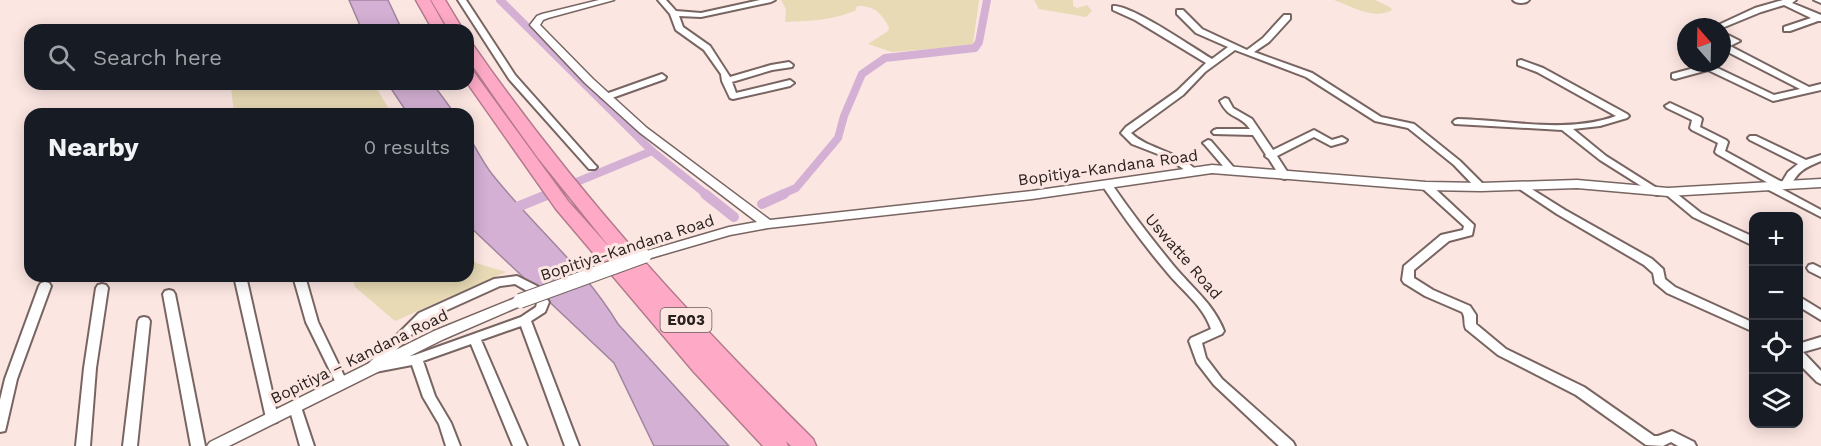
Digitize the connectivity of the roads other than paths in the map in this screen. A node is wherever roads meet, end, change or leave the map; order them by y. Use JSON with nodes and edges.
{"nodes":[{"id":1,"x":423,"y":0,"type":"edge"},
{"id":2,"x":438,"y":0,"type":"edge"},
{"id":3,"x":462,"y":0,"type":"edge"},
{"id":4,"x":610,"y":0,"type":"edge"},
{"id":5,"x":662,"y":0,"type":"edge"},
{"id":6,"x":771,"y":0,"type":"edge"},
{"id":7,"x":1517,"y":0,"type":"edge"},
{"id":8,"x":1524,"y":0,"type":"edge"},
{"id":9,"x":1769,"y":0,"type":"edge"},
{"id":10,"x":1785,"y":2,"type":"edge"},
{"id":11,"x":1116,"y":8,"type":"dead end"},
{"id":12,"x":1180,"y":12,"type":"dead end"},
{"id":13,"x":674,"y":13,"type":"junction"},
{"id":14,"x":1287,"y":17,"type":"dead end"},
{"id":15,"x":1820,"y":18,"type":"edge"},
{"id":16,"x":1731,"y":21,"type":"edge"},
{"id":17,"x":437,"y":24,"type":"edge"},
{"id":18,"x":452,"y":24,"type":"edge"},
{"id":19,"x":1787,"y":29,"type":"dead end"},
{"id":20,"x":1234,"y":47,"type":"junction"},
{"id":21,"x":1731,"y":50,"type":"edge"},
{"id":22,"x":1248,"y":53,"type":"junction"},
{"id":23,"x":474,"y":57,"type":"edge"},
{"id":24,"x":1212,"y":63,"type":"junction"},
{"id":25,"x":1521,"y":63,"type":"dead end"},
{"id":26,"x":789,"y":65,"type":"dead end"},
{"id":27,"x":1675,"y":76,"type":"dead end"},
{"id":28,"x":662,"y":77,"type":"dead end"},
{"id":29,"x":474,"y":81,"type":"edge"},
{"id":30,"x":726,"y":81,"type":"junction"},
{"id":31,"x":790,"y":83,"type":"dead end"},
{"id":32,"x":1821,"y":87,"type":"edge"},
{"id":33,"x":1808,"y":90,"type":"junction"},
{"id":34,"x":606,"y":97,"type":"junction"},
{"id":35,"x":1225,"y":101,"type":"dead end"},
{"id":36,"x":1670,"y":106,"type":"dead end"},
{"id":37,"x":1458,"y":122,"type":"dead end"},
{"id":38,"x":1564,"y":127,"type":"junction"},
{"id":39,"x":1217,"y":132,"type":"dead end"},
{"id":40,"x":1257,"y":132,"type":"junction"},
{"id":41,"x":1753,"y":138,"type":"dead end"},
{"id":42,"x":1342,"y":140,"type":"dead end"},
{"id":43,"x":1208,"y":143,"type":"dead end"},
{"id":44,"x":1270,"y":156,"type":"junction"},
{"id":45,"x":1821,"y":158,"type":"edge"},
{"id":46,"x":1806,"y":164,"type":"junction"},
{"id":47,"x":592,"y":167,"type":"dead end"},
{"id":48,"x":1192,"y":171,"type":"junction"},
{"id":49,"x":1232,"y":171,"type":"junction"},
{"id":50,"x":1285,"y":176,"type":"junction"},
{"id":51,"x":1821,"y":183,"type":"edge"},
{"id":52,"x":1107,"y":185,"type":"junction"},
{"id":53,"x":1426,"y":186,"type":"junction"},
{"id":54,"x":1522,"y":186,"type":"junction"},
{"id":55,"x":1779,"y":186,"type":"junction"},
{"id":56,"x":1480,"y":187,"type":"junction"},
{"id":57,"x":561,"y":189,"type":"junction"},
{"id":58,"x":1663,"y":192,"type":"junction"},
{"id":59,"x":1821,"y":214,"type":"edge"},
{"id":60,"x":768,"y":224,"type":"junction"},
{"id":61,"x":1749,"y":240,"type":"edge"},
{"id":62,"x":241,"y":282,"type":"edge"},
{"id":63,"x":300,"y":282,"type":"edge"},
{"id":64,"x":45,"y":286,"type":"dead end"},
{"id":65,"x":102,"y":288,"type":"dead end"},
{"id":66,"x":170,"y":294,"type":"dead end"},
{"id":67,"x":520,"y":301,"type":"joint"},
{"id":68,"x":1803,"y":303,"type":"edge"},
{"id":69,"x":1821,"y":316,"type":"edge"},
{"id":70,"x":525,"y":320,"type":"junction"},
{"id":71,"x":144,"y":321,"type":"dead end"},
{"id":72,"x":1749,"y":326,"type":"edge"},
{"id":73,"x":474,"y":337,"type":"junction"},
{"id":74,"x":1821,"y":342,"type":"edge"},
{"id":75,"x":1803,"y":347,"type":"edge"},
{"id":76,"x":416,"y":359,"type":"junction"},
{"id":77,"x":1803,"y":359,"type":"edge"},
{"id":78,"x":370,"y":368,"type":"junction"},
{"id":79,"x":1821,"y":379,"type":"edge"},
{"id":80,"x":341,"y":382,"type":"junction"},
{"id":81,"x":296,"y":407,"type":"junction"},
{"id":82,"x":273,"y":418,"type":"junction"},
{"id":83,"x":0,"y":427,"type":"edge"},
{"id":84,"x":83,"y":446,"type":"edge"},
{"id":85,"x":130,"y":446,"type":"edge"},
{"id":86,"x":198,"y":446,"type":"edge"},
{"id":87,"x":216,"y":446,"type":"edge"},
{"id":88,"x":307,"y":446,"type":"edge"},
{"id":89,"x":453,"y":446,"type":"edge"},
{"id":90,"x":520,"y":446,"type":"edge"},
{"id":91,"x":572,"y":446,"type":"edge"},
{"id":92,"x":777,"y":446,"type":"edge"},
{"id":93,"x":805,"y":446,"type":"edge"},
{"id":94,"x":1288,"y":446,"type":"edge"},
{"id":95,"x":1689,"y":446,"type":"edge"}],
"edges":[{"from":1,"to":17,"type":"highway"},
{"from":2,"to":18,"type":"highway"},
{"from":3,"to":47,"type":"street"},
{"from":4,"to":34,"type":"street"},
{"from":5,"to":13,"type":"street"},
{"from":6,"to":13,"type":"street"},
{"from":7,"to":8,"type":"street"},
{"from":9,"to":10,"type":"street"},
{"from":10,"to":15,"type":"street"},
{"from":10,"to":16,"type":"street"},
{"from":11,"to":24,"type":"street"},
{"from":12,"to":20,"type":"street"},
{"from":13,"to":30,"type":"street"},
{"from":14,"to":22,"type":"street"},
{"from":15,"to":19,"type":"street"},
{"from":20,"to":22,"type":"street"},
{"from":20,"to":24,"type":"street"},
{"from":21,"to":33,"type":"street"},
{"from":22,"to":56,"type":"street"},
{"from":23,"to":57,"type":"highway","number":"E003"},
{"from":24,"to":48,"type":"street"},
{"from":25,"to":38,"type":"street"},
{"from":26,"to":30,"type":"street"},
{"from":27,"to":33,"type":"street"},
{"from":28,"to":34,"type":"street"},
{"from":29,"to":57,"type":"highway","number":"E003"},
{"from":30,"to":31,"type":"street"},
{"from":32,"to":33,"type":"street"},
{"from":34,"to":60,"type":"street"},
{"from":35,"to":40,"type":"street"},
{"from":36,"to":55,"type":"street"},
{"from":37,"to":38,"type":"street"},
{"from":38,"to":58,"type":"street"},
{"from":39,"to":40,"type":"street"},
{"from":40,"to":44,"type":"street"},
{"from":41,"to":46,"type":"street"},
{"from":42,"to":44,"type":"street"},
{"from":43,"to":49,"type":"street"},
{"from":44,"to":50,"type":"street"},
{"from":45,"to":46,"type":"street"},
{"from":46,"to":55,"type":"street"},
{"from":48,"to":49,"type":"street","name":"Bopitiya-Kandana Road"},
{"from":48,"to":52,"type":"street","name":"Bopitiya-Kandana Road"},
{"from":49,"to":50,"type":"street","name":"Bopitiya-Kandana Road"},
{"from":50,"to":53,"type":"street","name":"Bopitiya-Kandana Road"},
{"from":51,"to":55,"type":"street","name":"Bopitiya-Kandana Road"},
{"from":52,"to":60,"type":"street","name":"Bopitiya-Kandana Road"},
{"from":52,"to":94,"type":"street","name":"Uswatte Road"},
{"from":53,"to":56,"type":"street","name":"Bopitiya-Kandana Road"},
{"from":53,"to":95,"type":"street"},
{"from":54,"to":56,"type":"street","name":"Bopitiya-Kandana Road"},
{"from":54,"to":58,"type":"street","name":"Bopitiya-Kandana Road"},
{"from":54,"to":72,"type":"street"},
{"from":55,"to":58,"type":"street","name":"Bopitiya-Kandana Road"},
{"from":55,"to":59,"type":"street"},
{"from":57,"to":92,"type":"highway","number":"E003"},
{"from":57,"to":93,"type":"highway","number":"E003"},
{"from":58,"to":61,"type":"street"},
{"from":60,"to":67,"type":"street","name":"Bopitiya-Kandana Road","bridge":true},
{"from":62,"to":82,"type":"street"},
{"from":63,"to":80,"type":"street"},
{"from":64,"to":83,"type":"street"},
{"from":65,"to":84,"type":"street"},
{"from":66,"to":86,"type":"street"},
{"from":67,"to":78,"type":"street","name":"Bopitiya – Kandana Road"},
{"from":68,"to":69,"type":"street"},
{"from":70,"to":73,"type":"street"},
{"from":70,"to":78,"type":"street"},
{"from":70,"to":91,"type":"street"},
{"from":71,"to":85,"type":"street"},
{"from":73,"to":76,"type":"street"},
{"from":73,"to":90,"type":"street"},
{"from":74,"to":75,"type":"street"},
{"from":76,"to":78,"type":"street"},
{"from":76,"to":89,"type":"street"},
{"from":77,"to":79,"type":"street"},
{"from":78,"to":80,"type":"street","name":"Bopitiya – Kandana Road"},
{"from":80,"to":81,"type":"street","name":"Bopitiya – Kandana Road"},
{"from":81,"to":82,"type":"street","name":"Bopitiya – Kandana Road"},
{"from":81,"to":88,"type":"street"},
{"from":82,"to":87,"type":"street","name":"Bopitiya – Kandana Road"}]}
